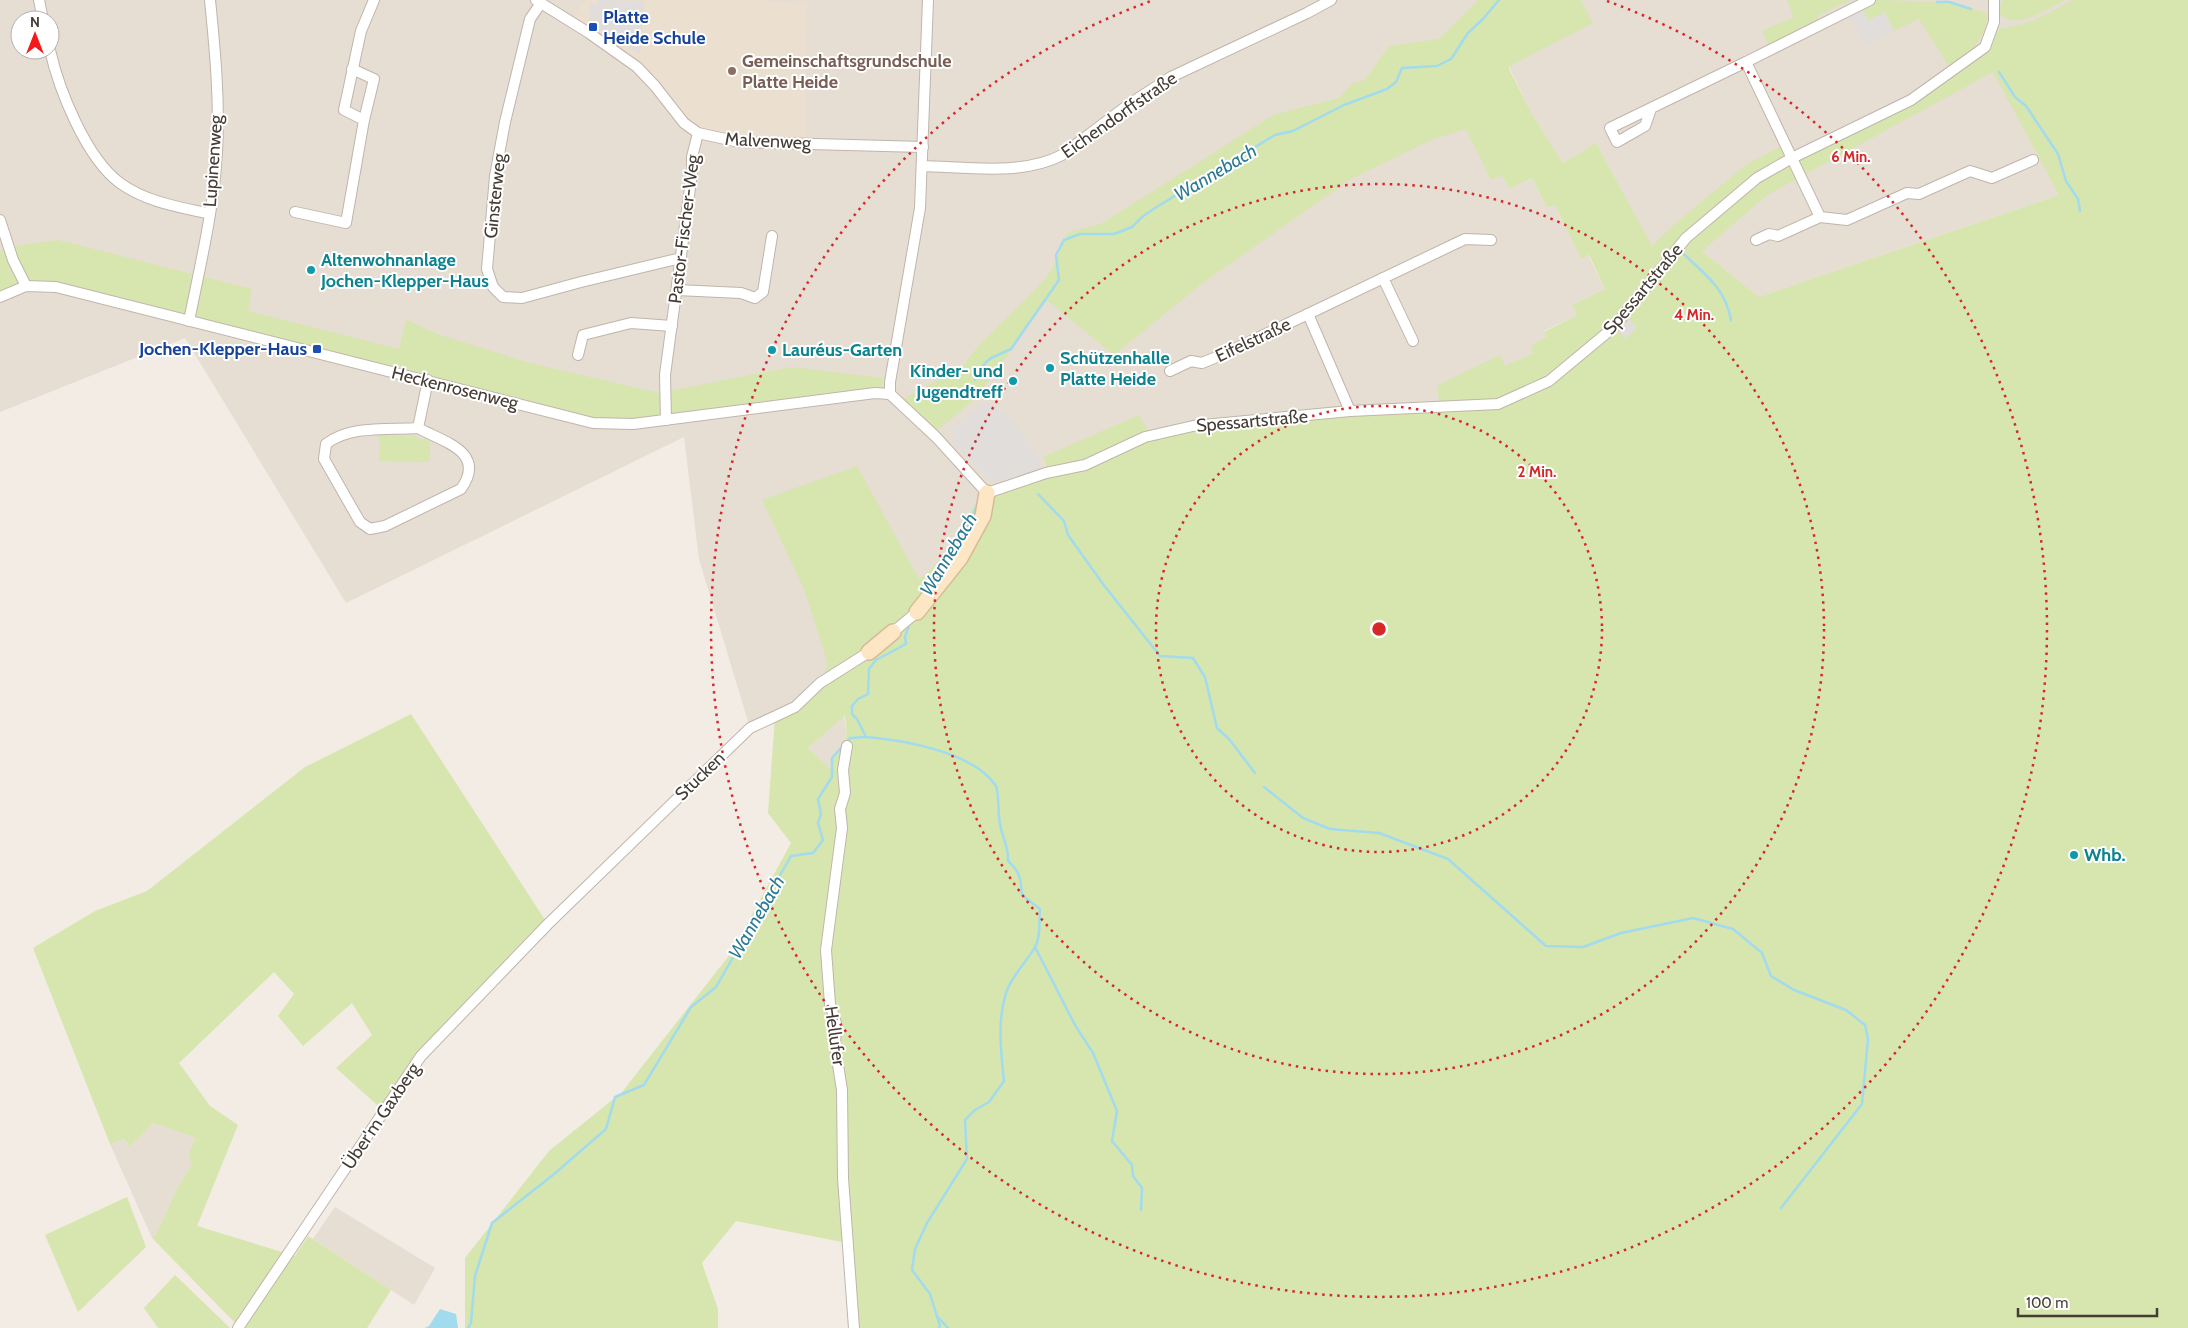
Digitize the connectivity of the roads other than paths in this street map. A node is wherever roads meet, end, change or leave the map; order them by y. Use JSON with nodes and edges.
{"nodes":[{"id":1,"x":210,"y":0,"type":"edge"},
{"id":2,"x":374,"y":0,"type":"edge"},
{"id":3,"x":928,"y":0,"type":"edge"},
{"id":4,"x":1331,"y":0,"type":"edge"},
{"id":5,"x":1870,"y":0,"type":"edge"},
{"id":6,"x":1994,"y":0,"type":"edge"},
{"id":7,"x":538,"y":2,"type":"edge"},
{"id":8,"x":52,"y":60,"type":"edge"},
{"id":9,"x":1746,"y":62,"type":"junction"},
{"id":10,"x":352,"y":69,"type":"junction"},
{"id":11,"x":1651,"y":109,"type":"dead end"},
{"id":12,"x":364,"y":120,"type":"junction"},
{"id":13,"x":698,"y":133,"type":"junction"},
{"id":14,"x":924,"y":147,"type":"junction"},
{"id":15,"x":1792,"y":158,"type":"junction"},
{"id":16,"x":2033,"y":160,"type":"dead end"},
{"id":17,"x":922,"y":166,"type":"junction"},
{"id":18,"x":295,"y":212,"type":"dead end"},
{"id":19,"x":210,"y":214,"type":"junction"},
{"id":20,"x":1820,"y":217,"type":"junction"},
{"id":21,"x":0,"y":220,"type":"edge"},
{"id":22,"x":772,"y":236,"type":"dead end"},
{"id":23,"x":1491,"y":240,"type":"dead end"},
{"id":24,"x":1756,"y":240,"type":"dead end"},
{"id":25,"x":681,"y":258,"type":"junction"},
{"id":26,"x":1382,"y":278,"type":"junction"},
{"id":27,"x":26,"y":286,"type":"junction"},
{"id":28,"x":677,"y":290,"type":"junction"},
{"id":29,"x":0,"y":297,"type":"edge"},
{"id":30,"x":1308,"y":314,"type":"junction"},
{"id":31,"x":189,"y":321,"type":"junction"},
{"id":32,"x":672,"y":326,"type":"junction"},
{"id":33,"x":1413,"y":342,"type":"dead end"},
{"id":34,"x":578,"y":355,"type":"dead end"},
{"id":35,"x":1170,"y":371,"type":"dead end"},
{"id":36,"x":428,"y":380,"type":"junction"},
{"id":37,"x":890,"y":394,"type":"junction"},
{"id":38,"x":1350,"y":411,"type":"junction"},
{"id":39,"x":666,"y":420,"type":"junction"},
{"id":40,"x":418,"y":428,"type":"junction"},
{"id":41,"x":987,"y":493,"type":"junction"},
{"id":42,"x":918,"y":612,"type":"joint"},
{"id":43,"x":893,"y":632,"type":"joint"},
{"id":44,"x":869,"y":652,"type":"joint"},
{"id":45,"x":847,"y":746,"type":"dead end"},
{"id":46,"x":548,"y":924,"type":"joint"},
{"id":47,"x":238,"y":1328,"type":"edge"},
{"id":48,"x":854,"y":1328,"type":"edge"}],
"edges":[{"from":1,"to":19,"type":"street","name":"Lupinenweg"},
{"from":2,"to":10,"type":"street"},
{"from":3,"to":14,"type":"street"},
{"from":4,"to":17,"type":"street","name":"Eichendorffstraße"},
{"from":5,"to":9,"type":"street"},
{"from":6,"to":15,"type":"street","name":"Spessartstraße"},
{"from":7,"to":13,"type":"street","name":"Malvenweg"},
{"from":7,"to":25,"type":"street","name":"Ginsterweg"},
{"from":8,"to":19,"type":"street"},
{"from":9,"to":11,"type":"street"},
{"from":9,"to":15,"type":"street"},
{"from":10,"to":12,"type":"street"},
{"from":10,"to":12,"type":"street"},
{"from":12,"to":18,"type":"street"},
{"from":13,"to":14,"type":"street","name":"Malvenweg"},
{"from":13,"to":25,"type":"street","name":"Pastor-Fischer-Weg"},
{"from":14,"to":17,"type":"street"},
{"from":15,"to":20,"type":"street"},
{"from":15,"to":38,"type":"street","name":"Spessartstraße"},
{"from":16,"to":20,"type":"street"},
{"from":17,"to":37,"type":"street"},
{"from":19,"to":31,"type":"street","name":"Lupinenweg"},
{"from":20,"to":24,"type":"street"},
{"from":21,"to":27,"type":"street"},
{"from":22,"to":28,"type":"street"},
{"from":23,"to":26,"type":"street","name":"Eifelstraße"},
{"from":25,"to":28,"type":"street","name":"Pastor-Fischer-Weg"},
{"from":26,"to":30,"type":"street","name":"Eifelstraße"},
{"from":26,"to":33,"type":"street"},
{"from":27,"to":29,"type":"street"},
{"from":27,"to":31,"type":"street","name":"Heckenrosenweg"},
{"from":28,"to":32,"type":"street","name":"Pastor-Fischer-Weg"},
{"from":30,"to":35,"type":"street","name":"Eifelstraße"},
{"from":30,"to":38,"type":"street","name":"Eifelstraße"},
{"from":31,"to":36,"type":"street","name":"Heckenrosenweg"},
{"from":32,"to":34,"type":"street","name":"Pastor-Fischer-Weg"},
{"from":32,"to":39,"type":"street","name":"Pastor-Fischer-Weg"},
{"from":36,"to":39,"type":"street","name":"Heckenrosenweg"},
{"from":36,"to":40,"type":"street"},
{"from":37,"to":39,"type":"street","name":"Heckenrosenweg"},
{"from":37,"to":41,"type":"street"},
{"from":38,"to":41,"type":"street","name":"Spessartstraße"},
{"from":40,"to":40,"type":"street"},
{"from":41,"to":42,"type":"street"},
{"from":42,"to":43,"type":"street"},
{"from":43,"to":44,"type":"street"},
{"from":44,"to":46,"type":"street","name":"Stucken"},
{"from":45,"to":48,"type":"street","name":"Hellufer"},
{"from":46,"to":47,"type":"street","name":"Über'm Gaxberg"}]}
